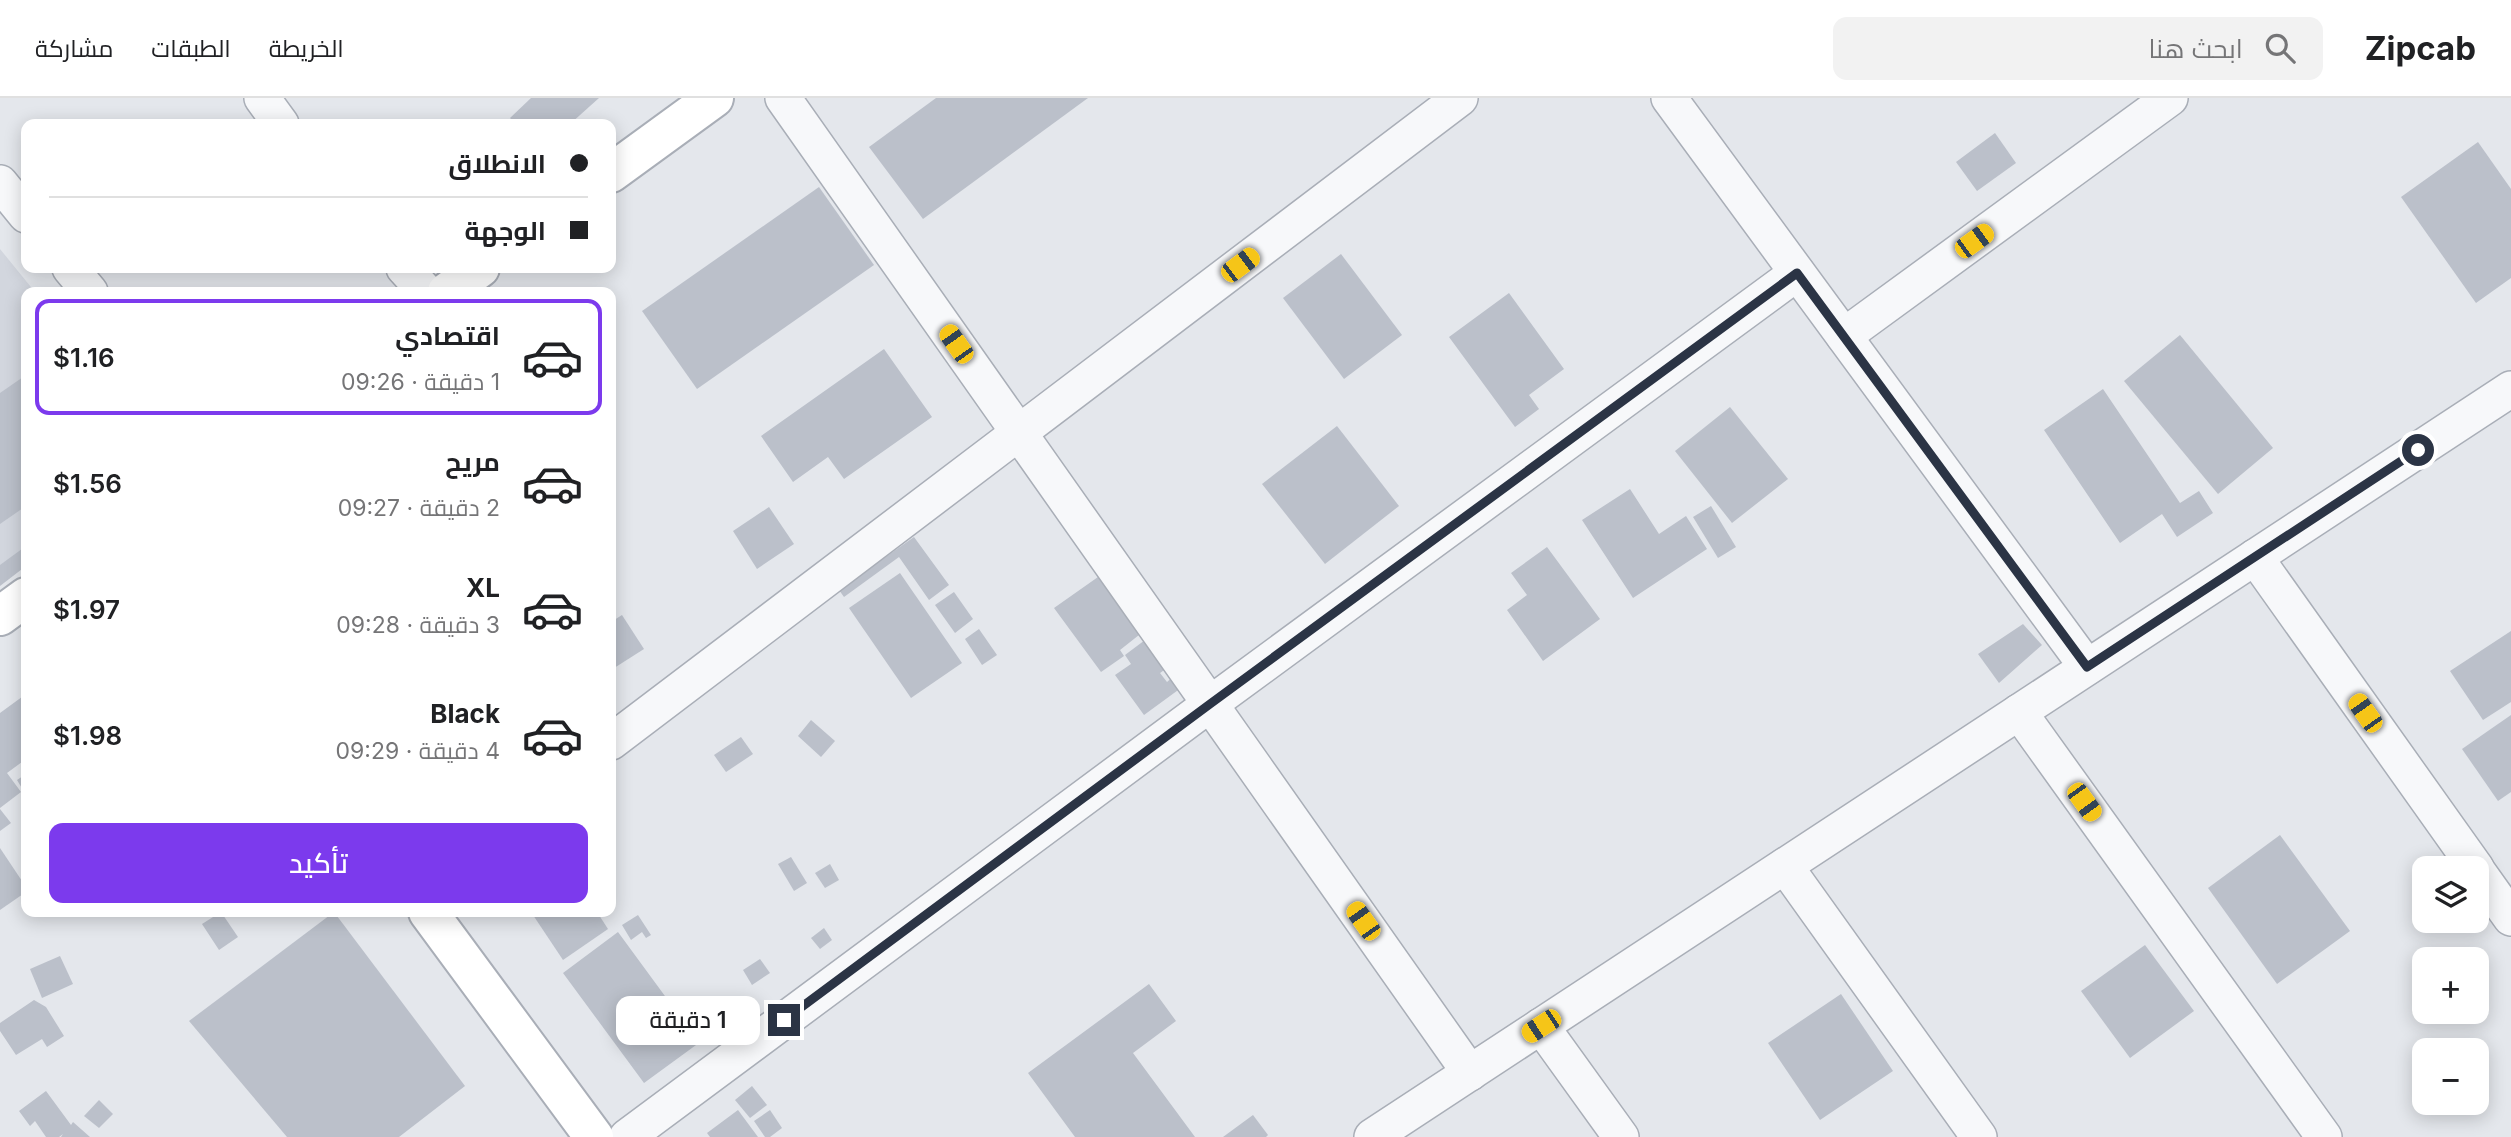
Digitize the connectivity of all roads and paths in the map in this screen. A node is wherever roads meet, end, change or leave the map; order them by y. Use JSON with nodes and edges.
{"nodes":[{"id":1,"x":262,"y":98,"type":"edge"},
{"id":2,"x":783,"y":98,"type":"edge"},
{"id":3,"x":1460,"y":98,"type":"edge"},
{"id":4,"x":1669,"y":98,"type":"edge"},
{"id":5,"x":2170,"y":98,"type":"edge"},
{"id":6,"x":706,"y":100,"type":"edge"},
{"id":7,"x":278,"y":119,"type":"edge"},
{"id":8,"x":616,"y":169,"type":"edge"},
{"id":9,"x":0,"y":183,"type":"edge"},
{"id":10,"x":21,"y":209,"type":"edge"},
{"id":11,"x":74,"y":273,"type":"edge"},
{"id":12,"x":409,"y":273,"type":"edge"},
{"id":13,"x":473,"y":273,"type":"edge"},
{"id":14,"x":1797,"y":273,"type":"junction"},
{"id":15,"x":86,"y":287,"type":"edge"},
{"id":16,"x":421,"y":287,"type":"edge"},
{"id":17,"x":454,"y":287,"type":"edge"},
{"id":18,"x":1844,"y":336,"type":"junction"},
{"id":19,"x":2511,"y":389,"type":"edge"},
{"id":20,"x":1019,"y":433,"type":"junction"},
{"id":21,"x":2255,"y":557,"type":"junction"},
{"id":22,"x":21,"y":601,"type":"edge"},
{"id":23,"x":0,"y":616,"type":"edge"},
{"id":24,"x":2087,"y":667,"type":"junction"},
{"id":25,"x":1210,"y":704,"type":"junction"},
{"id":26,"x":2019,"y":712,"type":"junction"},
{"id":27,"x":616,"y":738,"type":"edge"},
{"id":28,"x":2467,"y":856,"type":"edge"},
{"id":29,"x":1785,"y":866,"type":"junction"},
{"id":30,"x":2489,"y":887,"type":"edge"},
{"id":31,"x":432,"y":917,"type":"edge"},
{"id":32,"x":2511,"y":918,"type":"edge"},
{"id":33,"x":1541,"y":1026,"type":"junction"},
{"id":34,"x":1469,"y":1073,"type":"junction"},
{"id":35,"x":594,"y":1137,"type":"edge"},
{"id":36,"x":627,"y":1137,"type":"edge"},
{"id":37,"x":1372,"y":1137,"type":"edge"},
{"id":38,"x":1621,"y":1137,"type":"edge"},
{"id":39,"x":1979,"y":1137,"type":"edge"},
{"id":40,"x":2324,"y":1137,"type":"edge"}],
"edges":[{"from":1,"to":7,"type":"street"},
{"from":2,"to":20,"type":"street"},
{"from":3,"to":20,"type":"street"},
{"from":4,"to":14,"type":"street"},
{"from":5,"to":18,"type":"street"},
{"from":6,"to":8,"type":"street"},
{"from":9,"to":10,"type":"street"},
{"from":11,"to":15,"type":"street"},
{"from":12,"to":16,"type":"street"},
{"from":13,"to":17,"type":"street"},
{"from":14,"to":18,"type":"street"},
{"from":14,"to":25,"type":"street"},
{"from":18,"to":24,"type":"street"},
{"from":19,"to":21,"type":"street"},
{"from":20,"to":25,"type":"street"},
{"from":20,"to":27,"type":"street"},
{"from":21,"to":24,"type":"street"},
{"from":21,"to":28,"type":"street"},
{"from":22,"to":23,"type":"street"},
{"from":24,"to":26,"type":"street"},
{"from":25,"to":34,"type":"street"},
{"from":25,"to":36,"type":"street"},
{"from":26,"to":29,"type":"street"},
{"from":26,"to":40,"type":"street"},
{"from":29,"to":33,"type":"street"},
{"from":29,"to":39,"type":"street"},
{"from":30,"to":32,"type":"street"},
{"from":31,"to":35,"type":"street"},
{"from":33,"to":34,"type":"street"},
{"from":33,"to":38,"type":"street"},
{"from":34,"to":37,"type":"street"}]}
